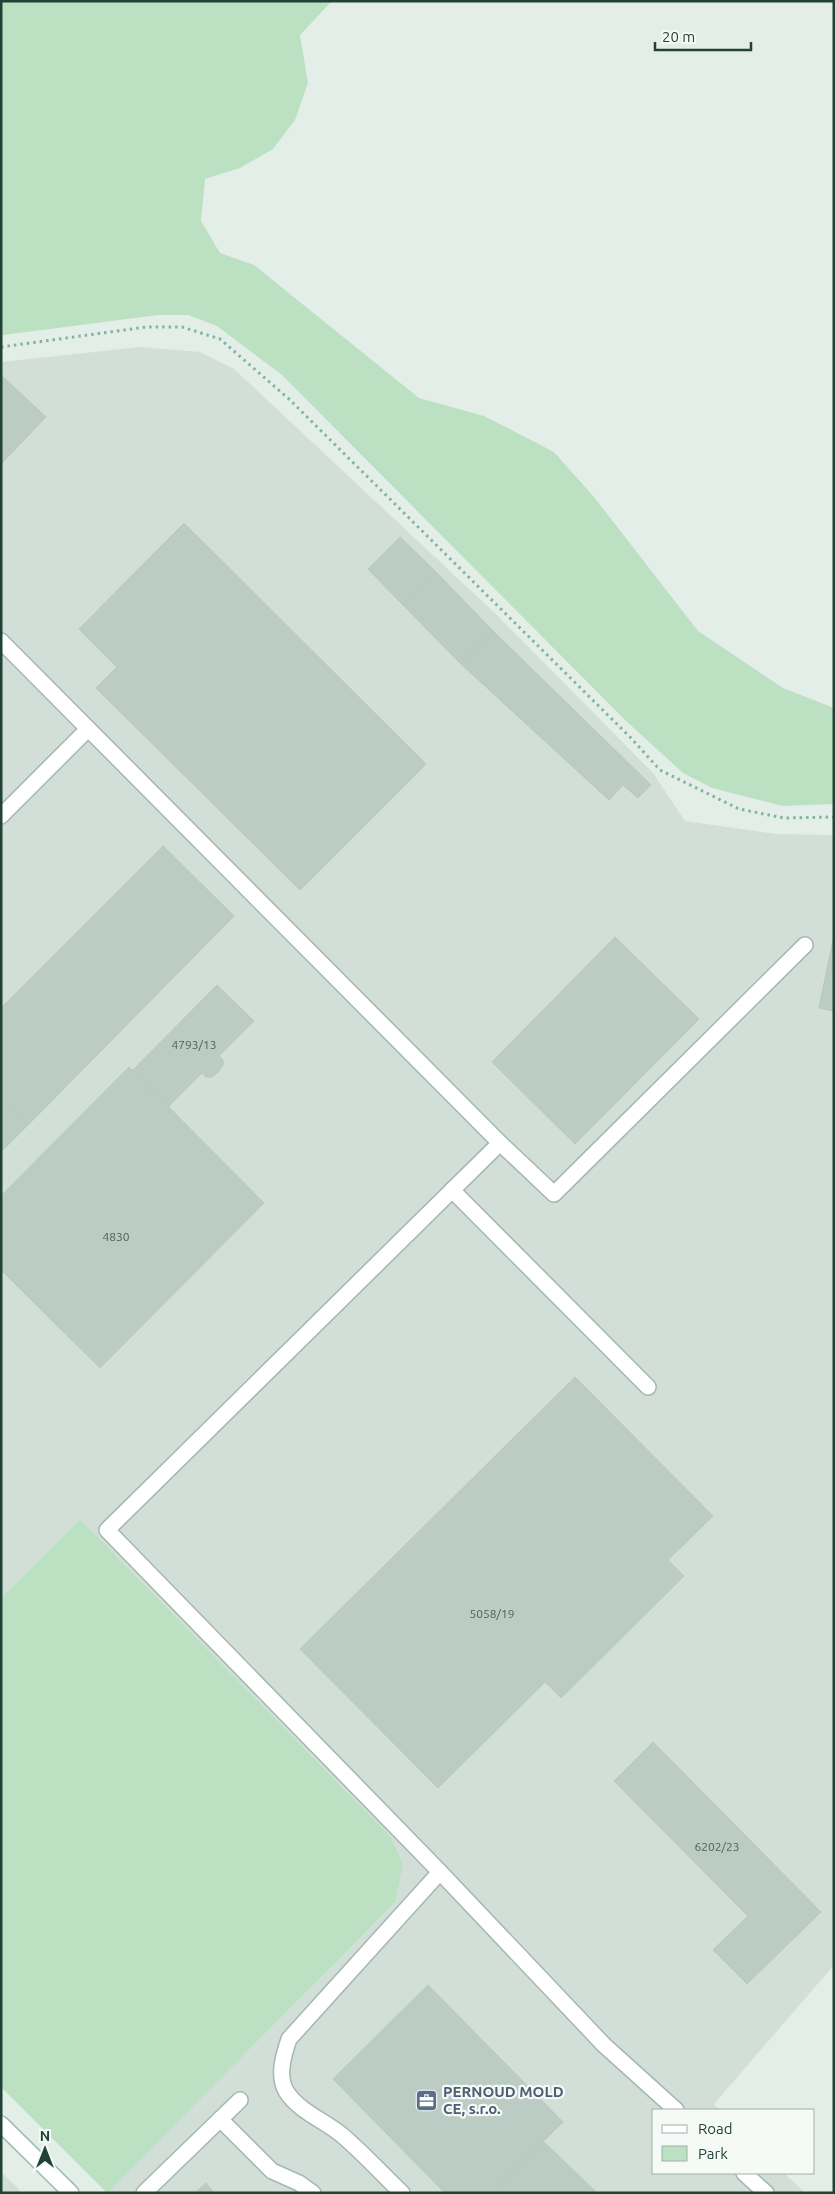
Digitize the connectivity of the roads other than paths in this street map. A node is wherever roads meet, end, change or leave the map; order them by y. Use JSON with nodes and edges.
{"nodes":[{"id":1,"x":1,"y":641,"type":"edge"},
{"id":2,"x":88,"y":729,"type":"junction"},
{"id":3,"x":1,"y":816,"type":"edge"},
{"id":4,"x":805,"y":945,"type":"dead end"},
{"id":5,"x":500,"y":1143,"type":"junction"},
{"id":6,"x":452,"y":1190,"type":"junction"},
{"id":7,"x":648,"y":1387,"type":"dead end"},
{"id":8,"x":440,"y":1872,"type":"junction"},
{"id":9,"x":240,"y":2100,"type":"dead end"},
{"id":10,"x":675,"y":2109,"type":"edge"},
{"id":11,"x":220,"y":2119,"type":"junction"},
{"id":12,"x":1,"y":2124,"type":"edge"},
{"id":13,"x":745,"y":2174,"type":"edge"},
{"id":14,"x":71,"y":2193,"type":"edge"},
{"id":15,"x":144,"y":2193,"type":"edge"},
{"id":16,"x":313,"y":2193,"type":"edge"},
{"id":17,"x":402,"y":2193,"type":"edge"},
{"id":18,"x":766,"y":2193,"type":"edge"}],
"edges":[{"from":1,"to":2,"type":"main road"},
{"from":2,"to":3,"type":"main road"},
{"from":2,"to":5,"type":"main road"},
{"from":4,"to":5,"type":"main road"},
{"from":5,"to":6,"type":"main road"},
{"from":6,"to":7,"type":"main road"},
{"from":6,"to":8,"type":"main road"},
{"from":8,"to":10,"type":"main road"},
{"from":8,"to":17,"type":"main road"},
{"from":9,"to":11,"type":"main road"},
{"from":11,"to":15,"type":"main road"},
{"from":11,"to":16,"type":"main road"},
{"from":12,"to":14,"type":"main road"},
{"from":13,"to":18,"type":"main road"}]}
